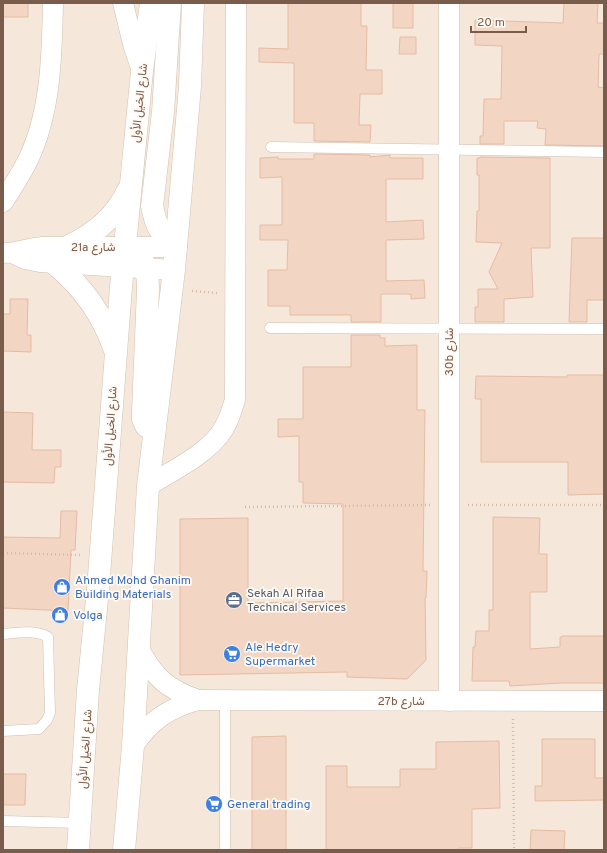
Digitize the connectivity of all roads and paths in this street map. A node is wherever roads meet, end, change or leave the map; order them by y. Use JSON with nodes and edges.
{"nodes":[{"id":1,"x":54,"y":3,"type":"edge"},
{"id":2,"x":123,"y":3,"type":"edge"},
{"id":3,"x":150,"y":3,"type":"edge"},
{"id":4,"x":170,"y":3,"type":"edge"},
{"id":5,"x":194,"y":3,"type":"edge"},
{"id":6,"x":236,"y":3,"type":"edge"},
{"id":7,"x":449,"y":3,"type":"edge"},
{"id":8,"x":142,"y":71,"type":"junction"},
{"id":9,"x":271,"y":147,"type":"dead end"},
{"id":10,"x":449,"y":150,"type":"junction"},
{"id":11,"x":604,"y":152,"type":"edge"},
{"id":12,"x":131,"y":184,"type":"junction"},
{"id":13,"x":3,"y":202,"type":"edge"},
{"id":14,"x":69,"y":246,"type":"junction"},
{"id":15,"x":176,"y":247,"type":"junction"},
{"id":16,"x":7,"y":253,"type":"edge"},
{"id":17,"x":124,"y":257,"type":"junction"},
{"id":18,"x":55,"y":264,"type":"junction"},
{"id":19,"x":147,"y":268,"type":"junction"},
{"id":20,"x":174,"y":270,"type":"junction"},
{"id":21,"x":270,"y":328,"type":"dead end"},
{"id":22,"x":449,"y":328,"type":"junction"},
{"id":23,"x":604,"y":329,"type":"edge"},
{"id":24,"x":116,"y":354,"type":"junction"},
{"id":25,"x":154,"y":436,"type":"junction"},
{"id":26,"x":148,"y":486,"type":"junction"},
{"id":27,"x":449,"y":505,"type":"junction"},
{"id":28,"x":604,"y":505,"type":"edge"},
{"id":29,"x":245,"y":507,"type":"dead end"},
{"id":30,"x":3,"y":553,"type":"edge"},
{"id":31,"x":101,"y":555,"type":"junction"},
{"id":32,"x":3,"y":634,"type":"edge"},
{"id":33,"x":139,"y":649,"type":"junction"},
{"id":34,"x":198,"y":700,"type":"junction"},
{"id":35,"x":225,"y":700,"type":"junction"},
{"id":36,"x":449,"y":701,"type":"junction"},
{"id":37,"x":513,"y":701,"type":"junction"},
{"id":38,"x":604,"y":701,"type":"edge"},
{"id":39,"x":3,"y":730,"type":"edge"},
{"id":40,"x":133,"y":746,"type":"junction"},
{"id":41,"x":3,"y":822,"type":"edge"},
{"id":42,"x":80,"y":823,"type":"junction"},
{"id":43,"x":78,"y":850,"type":"edge"},
{"id":44,"x":124,"y":850,"type":"edge"},
{"id":45,"x":225,"y":850,"type":"edge"},
{"id":46,"x":514,"y":850,"type":"edge"}],
"edges":[{"from":1,"to":13,"type":"street"},
{"from":2,"to":8,"type":"street"},
{"from":3,"to":8,"type":"main road","name":"شارع الخيل الأول"},
{"from":4,"to":15,"type":"main road"},
{"from":5,"to":15,"type":"main road"},
{"from":6,"to":26,"type":"street"},
{"from":7,"to":10,"type":"street","name":"30b شارع"},
{"from":8,"to":12,"type":"main road","name":"شارع الخيل الأول"},
{"from":9,"to":10,"type":"lane"},
{"from":10,"to":11,"type":"lane"},
{"from":10,"to":22,"type":"street","name":"30b شارع"},
{"from":12,"to":14,"type":"main road"},
{"from":12,"to":17,"type":"main road","name":"شارع الخيل الأول"},
{"from":14,"to":16,"type":"street","name":"21a شارع"},
{"from":14,"to":17,"type":"street","name":"21a شارع"},
{"from":15,"to":17,"type":"street","name":"21a شارع"},
{"from":15,"to":20,"type":"main road"},
{"from":16,"to":18,"type":"street","name":"21a شارع"},
{"from":17,"to":18,"type":"street","name":"21a شارع"},
{"from":17,"to":19,"type":"main road"},
{"from":17,"to":24,"type":"main road","name":"شارع الخيل الأول"},
{"from":18,"to":24,"type":"main road"},
{"from":19,"to":20,"type":"street"},
{"from":19,"to":25,"type":"main road"},
{"from":20,"to":25,"type":"main road"},
{"from":21,"to":22,"type":"lane"},
{"from":22,"to":23,"type":"lane"},
{"from":22,"to":27,"type":"street","name":"30b شارع"},
{"from":24,"to":31,"type":"main road","name":"شارع الخيل الأول"},
{"from":25,"to":26,"type":"main road"},
{"from":26,"to":33,"type":"main road"},
{"from":27,"to":28,"type":"path"},
{"from":27,"to":29,"type":"path"},
{"from":27,"to":36,"type":"street","name":"30b شارع"},
{"from":30,"to":31,"type":"path"},
{"from":31,"to":42,"type":"main road","name":"شارع الخيل الأول"},
{"from":32,"to":39,"type":"lane"},
{"from":33,"to":34,"type":"street","name":"27b شارع"},
{"from":33,"to":40,"type":"main road"},
{"from":34,"to":35,"type":"street","name":"27b شارع"},
{"from":34,"to":40,"type":"street","name":"27b شارع"},
{"from":35,"to":36,"type":"street","name":"27b شارع"},
{"from":35,"to":45,"type":"lane"},
{"from":36,"to":37,"type":"street","name":"27b شارع"},
{"from":37,"to":38,"type":"street","name":"27b شارع"},
{"from":37,"to":46,"type":"path"},
{"from":40,"to":44,"type":"main road"},
{"from":41,"to":42,"type":"lane"},
{"from":42,"to":43,"type":"main road","name":"شارع الخيل الأول"}]}
